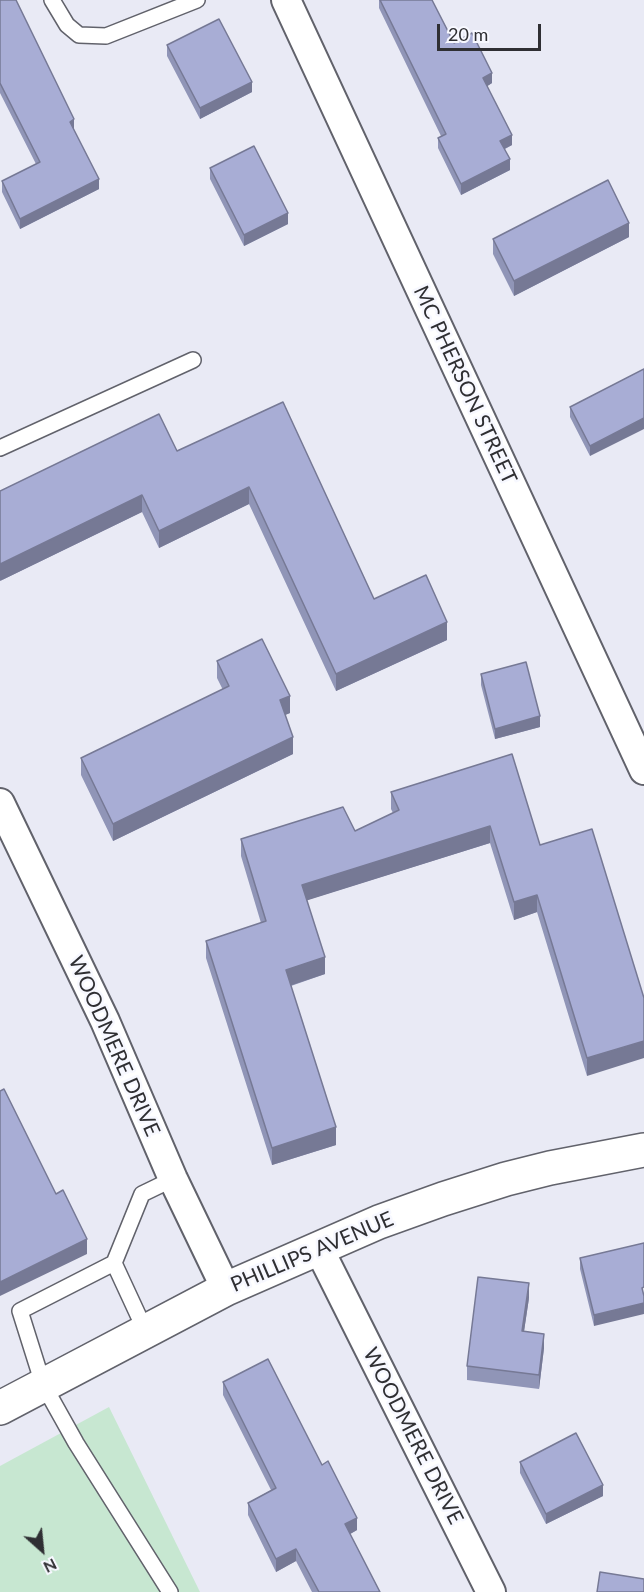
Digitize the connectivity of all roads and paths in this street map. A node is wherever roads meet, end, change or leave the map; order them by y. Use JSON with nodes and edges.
{"nodes":[{"id":1,"x":52,"y":0,"type":"edge"},
{"id":2,"x":198,"y":0,"type":"edge"},
{"id":3,"x":286,"y":0,"type":"edge"},
{"id":4,"x":193,"y":360,"type":"dead end"},
{"id":5,"x":0,"y":448,"type":"edge"},
{"id":6,"x":644,"y":770,"type":"edge"},
{"id":7,"x":0,"y":803,"type":"edge"},
{"id":8,"x":644,"y":1150,"type":"edge"},
{"id":9,"x":173,"y":1179,"type":"junction"},
{"id":10,"x":318,"y":1247,"type":"junction"},
{"id":11,"x":114,"y":1263,"type":"junction"},
{"id":12,"x":226,"y":1289,"type":"junction"},
{"id":13,"x":146,"y":1330,"type":"junction"},
{"id":14,"x":43,"y":1384,"type":"junction"},
{"id":15,"x":0,"y":1408,"type":"edge"},
{"id":16,"x":170,"y":1592,"type":"edge"},
{"id":17,"x":491,"y":1592,"type":"edge"}],
"edges":[{"from":1,"to":2,"type":"lane"},
{"from":3,"to":6,"type":"street","name":"MC PHERSON STREET"},
{"from":4,"to":5,"type":"lane"},
{"from":7,"to":9,"type":"street","name":"WOODMERE DRIVE"},
{"from":8,"to":10,"type":"street","name":"PHILLIPS AVENUE"},
{"from":9,"to":11,"type":"lane"},
{"from":9,"to":12,"type":"street","name":"WOODMERE DRIVE"},
{"from":10,"to":12,"type":"street","name":"PHILLIPS AVENUE"},
{"from":10,"to":17,"type":"street","name":"WOODMERE DRIVE"},
{"from":11,"to":13,"type":"lane"},
{"from":11,"to":14,"type":"lane"},
{"from":12,"to":13,"type":"street","name":"PHILLIPS AVENUE"},
{"from":13,"to":14,"type":"street","name":"PHILLIPS AVENUE"},
{"from":14,"to":15,"type":"street","name":"PHILLIPS AVENUE"},
{"from":14,"to":16,"type":"lane"}]}
